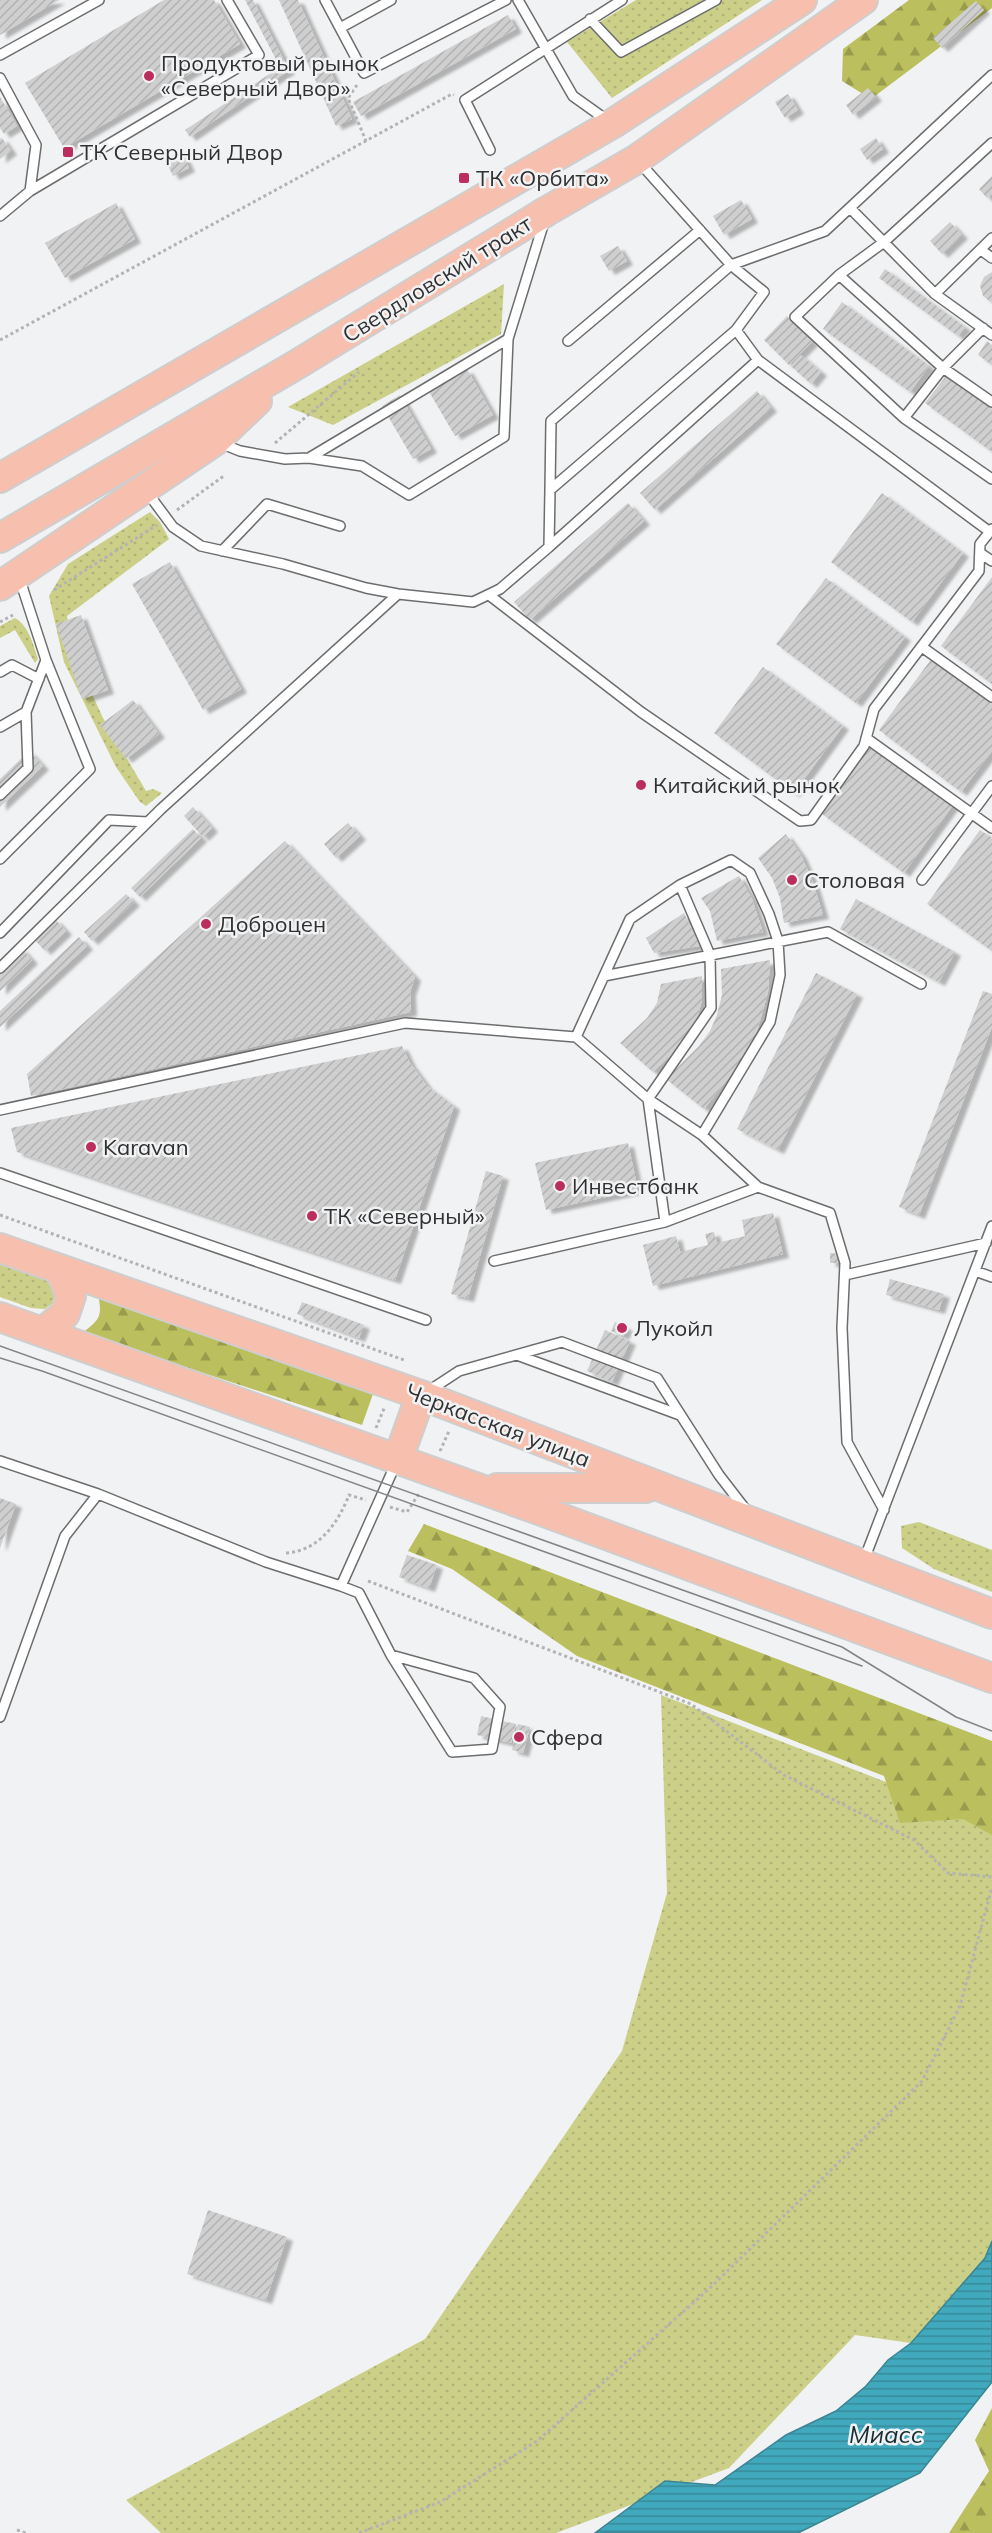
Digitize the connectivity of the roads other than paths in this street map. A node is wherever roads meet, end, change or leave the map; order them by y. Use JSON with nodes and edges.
{"nodes":[{"id":1,"x":99,"y":0,"type":"edge"},
{"id":2,"x":227,"y":0,"type":"edge"},
{"id":3,"x":325,"y":0,"type":"edge"},
{"id":4,"x":391,"y":0,"type":"edge"},
{"id":5,"x":506,"y":0,"type":"edge"},
{"id":6,"x":518,"y":0,"type":"edge"},
{"id":7,"x":622,"y":0,"type":"edge"},
{"id":8,"x":716,"y":0,"type":"edge"},
{"id":9,"x":802,"y":0,"type":"edge"},
{"id":10,"x":863,"y":0,"type":"edge"},
{"id":11,"x":590,"y":20,"type":"junction"},
{"id":12,"x":340,"y":28,"type":"junction"},
{"id":13,"x":546,"y":47,"type":"junction"},
{"id":14,"x":0,"y":55,"type":"edge"},
{"id":15,"x":992,"y":75,"type":"edge"},
{"id":16,"x":0,"y":78,"type":"edge"},
{"id":17,"x":612,"y":124,"type":"junction"},
{"id":18,"x":992,"y":143,"type":"edge"},
{"id":19,"x":490,"y":150,"type":"dead end"},
{"id":20,"x":637,"y":159,"type":"junction"},
{"id":21,"x":30,"y":191,"type":"junction"},
{"id":22,"x":850,"y":208,"type":"junction"},
{"id":23,"x":547,"y":211,"type":"junction"},
{"id":24,"x":0,"y":216,"type":"edge"},
{"id":25,"x":700,"y":230,"type":"junction"},
{"id":26,"x":992,"y":238,"type":"edge"},
{"id":27,"x":884,"y":242,"type":"junction"},
{"id":28,"x":981,"y":250,"type":"junction"},
{"id":29,"x":992,"y":258,"type":"edge"},
{"id":30,"x":731,"y":265,"type":"junction"},
{"id":31,"x":839,"y":275,"type":"junction"},
{"id":32,"x":935,"y":294,"type":"junction"},
{"id":33,"x":983,"y":328,"type":"junction"},
{"id":34,"x":736,"y":330,"type":"junction"},
{"id":35,"x":992,"y":335,"type":"edge"},
{"id":36,"x":508,"y":339,"type":"junction"},
{"id":37,"x":568,"y":341,"type":"dead end"},
{"id":38,"x":758,"y":360,"type":"junction"},
{"id":39,"x":296,"y":365,"type":"junction"},
{"id":40,"x":943,"y":368,"type":"junction"},
{"id":41,"x":992,"y":402,"type":"edge"},
{"id":42,"x":904,"y":418,"type":"junction"},
{"id":43,"x":215,"y":441,"type":"junction"},
{"id":44,"x":309,"y":458,"type":"junction"},
{"id":45,"x":0,"y":478,"type":"edge"},
{"id":46,"x":992,"y":479,"type":"edge"},
{"id":47,"x":145,"y":489,"type":"junction"},
{"id":48,"x":550,"y":490,"type":"junction"},
{"id":49,"x":340,"y":526,"type":"dead end"},
{"id":50,"x":991,"y":530,"type":"edge"},
{"id":51,"x":0,"y":538,"type":"edge"},
{"id":52,"x":549,"y":548,"type":"junction"},
{"id":53,"x":222,"y":550,"type":"junction"},
{"id":54,"x":980,"y":553,"type":"junction"},
{"id":55,"x":992,"y":561,"type":"edge"},
{"id":56,"x":9,"y":581,"type":"edge"},
{"id":57,"x":398,"y":594,"type":"junction"},
{"id":58,"x":489,"y":595,"type":"junction"},
{"id":59,"x":922,"y":646,"type":"junction"},
{"id":60,"x":46,"y":660,"type":"junction"},
{"id":61,"x":0,"y":672,"type":"edge"},
{"id":62,"x":39,"y":679,"type":"junction"},
{"id":63,"x":992,"y":697,"type":"edge"},
{"id":64,"x":26,"y":712,"type":"junction"},
{"id":65,"x":0,"y":728,"type":"edge"},
{"id":66,"x":866,"y":738,"type":"junction"},
{"id":67,"x":992,"y":786,"type":"edge"},
{"id":68,"x":0,"y":795,"type":"edge"},
{"id":69,"x":971,"y":813,"type":"junction"},
{"id":70,"x":148,"y":822,"type":"junction"},
{"id":71,"x":992,"y":828,"type":"edge"},
{"id":72,"x":0,"y":859,"type":"edge"},
{"id":73,"x":922,"y":880,"type":"dead end"},
{"id":74,"x":680,"y":885,"type":"junction"},
{"id":75,"x":0,"y":933,"type":"edge"},
{"id":76,"x":778,"y":941,"type":"junction"},
{"id":77,"x":710,"y":955,"type":"junction"},
{"id":78,"x":0,"y":968,"type":"edge"},
{"id":79,"x":604,"y":976,"type":"junction"},
{"id":80,"x":921,"y":984,"type":"dead end"},
{"id":81,"x":576,"y":1037,"type":"junction"},
{"id":82,"x":648,"y":1099,"type":"junction"},
{"id":83,"x":0,"y":1110,"type":"edge"},
{"id":84,"x":702,"y":1135,"type":"junction"},
{"id":85,"x":0,"y":1173,"type":"edge"},
{"id":86,"x":758,"y":1187,"type":"junction"},
{"id":87,"x":665,"y":1222,"type":"junction"},
{"id":88,"x":992,"y":1226,"type":"edge"},
{"id":89,"x":986,"y":1243,"type":"junction"},
{"id":90,"x":0,"y":1248,"type":"edge"},
{"id":91,"x":494,"y":1260,"type":"dead end"},
{"id":92,"x":60,"y":1270,"type":"junction"},
{"id":93,"x":975,"y":1272,"type":"junction"},
{"id":94,"x":845,"y":1275,"type":"junction"},
{"id":95,"x":992,"y":1277,"type":"edge"},
{"id":96,"x":0,"y":1317,"type":"edge"},
{"id":97,"x":426,"y":1320,"type":"dead end"},
{"id":98,"x":43,"y":1332,"type":"junction"},
{"id":99,"x":517,"y":1355,"type":"junction"},
{"id":100,"x":421,"y":1395,"type":"junction"},
{"id":101,"x":680,"y":1414,"type":"junction"},
{"id":102,"x":398,"y":1459,"type":"junction"},
{"id":103,"x":0,"y":1461,"type":"edge"},
{"id":104,"x":474,"y":1488,"type":"junction"},
{"id":105,"x":665,"y":1488,"type":"junction"},
{"id":106,"x":98,"y":1494,"type":"junction"},
{"id":107,"x":884,"y":1510,"type":"junction"},
{"id":108,"x":754,"y":1522,"type":"junction"},
{"id":109,"x":863,"y":1563,"type":"junction"},
{"id":110,"x":341,"y":1586,"type":"junction"},
{"id":111,"x":992,"y":1614,"type":"edge"},
{"id":112,"x":391,"y":1655,"type":"junction"},
{"id":113,"x":992,"y":1678,"type":"edge"},
{"id":114,"x":0,"y":1717,"type":"edge"}],
"edges":[{"from":1,"to":14,"type":"lane"},
{"from":2,"to":21,"type":"lane"},
{"from":3,"to":12,"type":"lane"},
{"from":4,"to":12,"type":"lane"},
{"from":5,"to":12,"type":"lane"},
{"from":6,"to":13,"type":"lane"},
{"from":7,"to":11,"type":"lane"},
{"from":8,"to":11,"type":"lane"},
{"from":9,"to":17,"type":"main road","name":"Свердловский тракт"},
{"from":10,"to":20,"type":"main road","name":"Свердловский тракт"},
{"from":11,"to":13,"type":"lane"},
{"from":13,"to":17,"type":"lane"},
{"from":13,"to":19,"type":"lane"},
{"from":15,"to":22,"type":"lane"},
{"from":16,"to":21,"type":"lane"},
{"from":17,"to":20,"type":"main road"},
{"from":17,"to":45,"type":"main road","name":"Свердловский тракт"},
{"from":18,"to":27,"type":"lane"},
{"from":20,"to":23,"type":"main road","name":"Свердловский тракт"},
{"from":20,"to":25,"type":"lane"},
{"from":21,"to":24,"type":"lane"},
{"from":22,"to":27,"type":"lane"},
{"from":22,"to":30,"type":"lane"},
{"from":23,"to":36,"type":"lane"},
{"from":23,"to":39,"type":"main road","name":"Свердловский тракт"},
{"from":25,"to":30,"type":"lane"},
{"from":25,"to":37,"type":"lane"},
{"from":26,"to":28,"type":"lane"},
{"from":27,"to":31,"type":"lane"},
{"from":27,"to":32,"type":"lane"},
{"from":28,"to":29,"type":"lane"},
{"from":28,"to":32,"type":"lane"},
{"from":30,"to":34,"type":"lane"},
{"from":30,"to":48,"type":"lane"},
{"from":31,"to":40,"type":"lane"},
{"from":31,"to":42,"type":"lane"},
{"from":32,"to":33,"type":"lane"},
{"from":33,"to":35,"type":"lane"},
{"from":33,"to":40,"type":"lane"},
{"from":34,"to":38,"type":"lane"},
{"from":34,"to":48,"type":"lane"},
{"from":36,"to":44,"type":"lane"},
{"from":36,"to":44,"type":"lane"},
{"from":38,"to":50,"type":"lane"},
{"from":38,"to":52,"type":"lane"},
{"from":39,"to":43,"type":"main road"},
{"from":39,"to":51,"type":"main road","name":"Свердловский тракт"},
{"from":40,"to":41,"type":"lane"},
{"from":40,"to":42,"type":"lane"},
{"from":42,"to":46,"type":"lane"},
{"from":43,"to":44,"type":"lane"},
{"from":43,"to":47,"type":"main road"},
{"from":47,"to":53,"type":"lane"},
{"from":47,"to":56,"type":"main road"},
{"from":48,"to":52,"type":"lane"},
{"from":49,"to":53,"type":"lane"},
{"from":50,"to":54,"type":"lane"},
{"from":52,"to":58,"type":"lane"},
{"from":53,"to":57,"type":"lane"},
{"from":54,"to":55,"type":"lane"},
{"from":54,"to":59,"type":"lane"},
{"from":56,"to":60,"type":"lane"},
{"from":57,"to":58,"type":"lane"},
{"from":57,"to":70,"type":"lane"},
{"from":58,"to":66,"type":"lane"},
{"from":59,"to":63,"type":"lane"},
{"from":59,"to":66,"type":"lane"},
{"from":60,"to":62,"type":"lane"},
{"from":60,"to":72,"type":"lane"},
{"from":61,"to":62,"type":"lane"},
{"from":62,"to":64,"type":"lane"},
{"from":64,"to":65,"type":"lane"},
{"from":64,"to":68,"type":"lane"},
{"from":66,"to":69,"type":"lane"},
{"from":67,"to":69,"type":"lane"},
{"from":69,"to":71,"type":"lane"},
{"from":69,"to":73,"type":"lane"},
{"from":70,"to":75,"type":"lane"},
{"from":70,"to":78,"type":"lane"},
{"from":74,"to":76,"type":"lane"},
{"from":74,"to":77,"type":"lane"},
{"from":74,"to":79,"type":"lane"},
{"from":76,"to":77,"type":"lane"},
{"from":76,"to":80,"type":"lane"},
{"from":76,"to":84,"type":"lane"},
{"from":77,"to":79,"type":"lane"},
{"from":77,"to":82,"type":"lane"},
{"from":79,"to":81,"type":"lane"},
{"from":81,"to":82,"type":"lane"},
{"from":81,"to":83,"type":"lane"},
{"from":82,"to":84,"type":"lane"},
{"from":82,"to":87,"type":"lane"},
{"from":84,"to":86,"type":"lane"},
{"from":85,"to":97,"type":"lane"},
{"from":86,"to":87,"type":"lane"},
{"from":86,"to":94,"type":"lane"},
{"from":87,"to":91,"type":"lane"},
{"from":88,"to":89,"type":"lane"},
{"from":89,"to":93,"type":"lane"},
{"from":89,"to":94,"type":"lane"},
{"from":90,"to":92,"type":"main road","name":"Черкасская улица"},
{"from":92,"to":98,"type":"main road"},
{"from":92,"to":100,"type":"main road","name":"Черкасская улица"},
{"from":93,"to":95,"type":"lane"},
{"from":93,"to":107,"type":"lane"},
{"from":94,"to":107,"type":"lane"},
{"from":96,"to":98,"type":"main road"},
{"from":98,"to":102,"type":"main road"},
{"from":99,"to":100,"type":"lane"},
{"from":99,"to":101,"type":"lane"},
{"from":99,"to":101,"type":"lane"},
{"from":100,"to":102,"type":"main road"},
{"from":100,"to":105,"type":"main road","name":"Черкасская улица"},
{"from":101,"to":108,"type":"lane"},
{"from":102,"to":104,"type":"main road"},
{"from":102,"to":110,"type":"lane"},
{"from":103,"to":106,"type":"lane"},
{"from":104,"to":105,"type":"main road"},
{"from":104,"to":113,"type":"main road"},
{"from":105,"to":108,"type":"main road","name":"Черкасская улица"},
{"from":106,"to":110,"type":"lane"},
{"from":106,"to":114,"type":"lane"},
{"from":107,"to":109,"type":"lane"},
{"from":108,"to":109,"type":"main road","name":"Черкасская улица"},
{"from":109,"to":111,"type":"main road","name":"Черкасская улица"},
{"from":110,"to":112,"type":"lane"},
{"from":112,"to":112,"type":"lane"}]}
